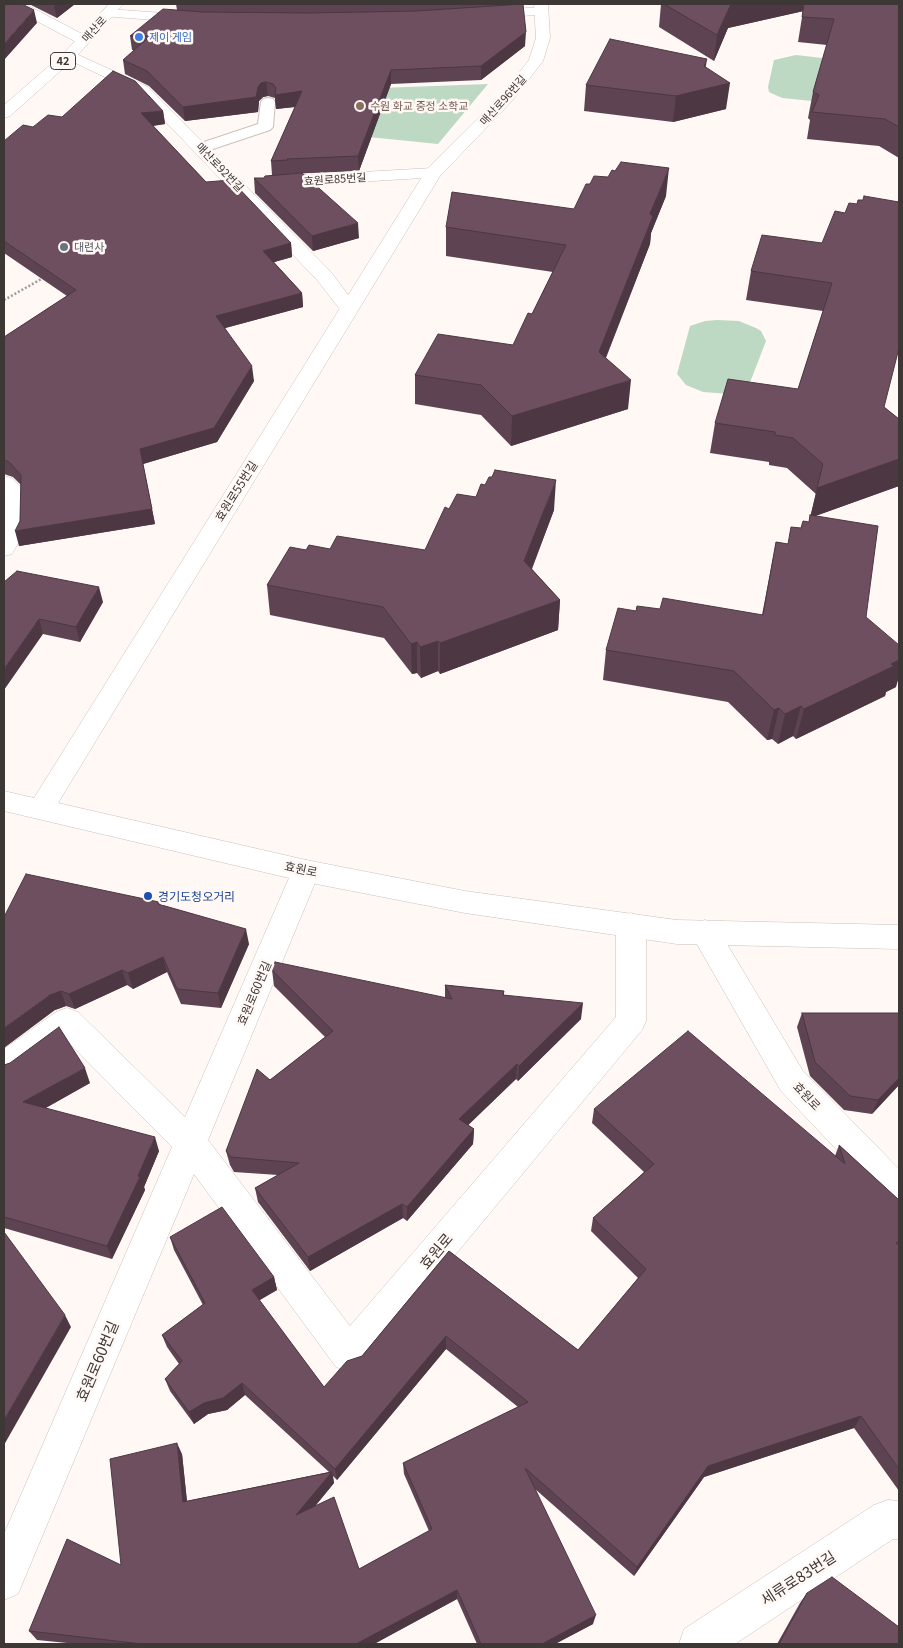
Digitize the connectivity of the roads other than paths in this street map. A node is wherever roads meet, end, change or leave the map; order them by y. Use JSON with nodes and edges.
{"nodes":[{"id":1,"x":15,"y":4,"type":"edge"},
{"id":2,"x":112,"y":8,"type":"edge"},
{"id":3,"x":541,"y":8,"type":"edge"},
{"id":4,"x":474,"y":15,"type":"edge"},
{"id":5,"x":205,"y":20,"type":"edge"},
{"id":6,"x":83,"y":40,"type":"junction"},
{"id":7,"x":70,"y":55,"type":"junction"},
{"id":8,"x":268,"y":102,"type":"edge"},
{"id":9,"x":4,"y":113,"type":"edge"},
{"id":10,"x":201,"y":148,"type":"junction"},
{"id":11,"x":433,"y":172,"type":"junction"},
{"id":12,"x":238,"y":185,"type":"junction"},
{"id":13,"x":350,"y":308,"type":"junction"},
{"id":14,"x":4,"y":482,"type":"edge"},
{"id":15,"x":4,"y":549,"type":"edge"},
{"id":16,"x":4,"y":801,"type":"edge"},
{"id":17,"x":40,"y":810,"type":"junction"},
{"id":18,"x":306,"y":870,"type":"junction"},
{"id":19,"x":631,"y":925,"type":"junction"},
{"id":20,"x":705,"y":932,"type":"junction"},
{"id":21,"x":886,"y":937,"type":"edge"},
{"id":22,"x":899,"y":958,"type":"edge"},
{"id":23,"x":4,"y":1066,"type":"edge"},
{"id":24,"x":190,"y":1143,"type":"junction"},
{"id":25,"x":899,"y":1192,"type":"edge"},
{"id":26,"x":899,"y":1520,"type":"edge"},
{"id":27,"x":4,"y":1580,"type":"edge"},
{"id":28,"x":699,"y":1644,"type":"edge"}],
"edges":[{"from":1,"to":6,"type":"street"},
{"from":2,"to":5,"type":"street"},
{"from":2,"to":6,"type":"street","name":"매산로","number":"42"},
{"from":3,"to":4,"type":"street","name":"매산로96번길"},
{"from":3,"to":11,"type":"street","name":"매산로96번길"},
{"from":6,"to":7,"type":"street","name":"매산로","number":"42"},
{"from":7,"to":9,"type":"street","name":"매산로","number":"42"},
{"from":7,"to":10,"type":"street","name":"매산로92번길"},
{"from":8,"to":10,"type":"lane"},
{"from":10,"to":12,"type":"street","name":"매산로92번길"},
{"from":11,"to":12,"type":"street","name":"효원로85번길"},
{"from":11,"to":13,"type":"street","name":"효원로55번길"},
{"from":12,"to":13,"type":"street","name":"매산로92번길"},
{"from":13,"to":17,"type":"street","name":"효원로55번길"},
{"from":14,"to":15,"type":"street"},
{"from":16,"to":17,"type":"street","name":"효원로"},
{"from":17,"to":18,"type":"street","name":"효원로"},
{"from":18,"to":19,"type":"street","name":"효원로"},
{"from":18,"to":24,"type":"street","name":"효원로60번길"},
{"from":19,"to":20,"type":"street","name":"효원로"},
{"from":19,"to":24,"type":"street","name":"효원로"},
{"from":20,"to":21,"type":"street","name":"효원로"},
{"from":20,"to":25,"type":"street","name":"효원로"},
{"from":21,"to":22,"type":"street"},
{"from":23,"to":24,"type":"street"},
{"from":24,"to":27,"type":"street","name":"효원로60번길"},
{"from":26,"to":28,"type":"street","name":"세류로83번길"}]}
